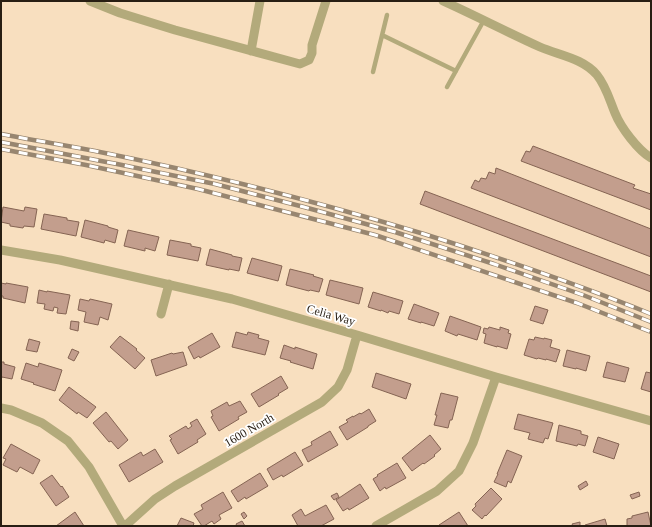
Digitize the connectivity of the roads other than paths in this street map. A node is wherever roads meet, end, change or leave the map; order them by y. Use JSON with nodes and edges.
{"nodes":[{"id":1,"x":91,"y":1,"type":"edge"},
{"id":2,"x":260,"y":1,"type":"edge"},
{"id":3,"x":326,"y":1,"type":"edge"},
{"id":4,"x":444,"y":1,"type":"edge"},
{"id":5,"x":387,"y":15,"type":"dead end"},
{"id":6,"x":484,"y":20,"type":"junction"},
{"id":7,"x":382,"y":35,"type":"junction"},
{"id":8,"x":251,"y":51,"type":"junction"},
{"id":9,"x":456,"y":71,"type":"junction"},
{"id":10,"x":373,"y":72,"type":"dead end"},
{"id":11,"x":447,"y":87,"type":"dead end"},
{"id":12,"x":651,"y":158,"type":"edge"},
{"id":13,"x":1,"y":250,"type":"edge"},
{"id":14,"x":169,"y":284,"type":"junction"},
{"id":15,"x":161,"y":314,"type":"dead end"},
{"id":16,"x":357,"y":335,"type":"junction"},
{"id":17,"x":496,"y":377,"type":"junction"},
{"id":18,"x":1,"y":408,"type":"edge"},
{"id":19,"x":651,"y":421,"type":"edge"},
{"id":20,"x":124,"y":526,"type":"edge"},
{"id":21,"x":376,"y":526,"type":"edge"}],
"edges":[{"from":1,"to":8,"type":"street"},
{"from":2,"to":8,"type":"street"},
{"from":3,"to":8,"type":"street"},
{"from":4,"to":6,"type":"street"},
{"from":5,"to":7,"type":"lane"},
{"from":6,"to":9,"type":"lane"},
{"from":6,"to":12,"type":"street"},
{"from":7,"to":9,"type":"lane"},
{"from":7,"to":10,"type":"lane"},
{"from":9,"to":11,"type":"lane"},
{"from":13,"to":14,"type":"street","name":"Celia Way"},
{"from":14,"to":15,"type":"street"},
{"from":14,"to":16,"type":"street","name":"Celia Way"},
{"from":16,"to":17,"type":"street","name":"Celia Way"},
{"from":16,"to":20,"type":"street","name":"1600 North"},
{"from":17,"to":19,"type":"street","name":"Celia Way"},
{"from":17,"to":21,"type":"street"},
{"from":18,"to":20,"type":"street"}]}
